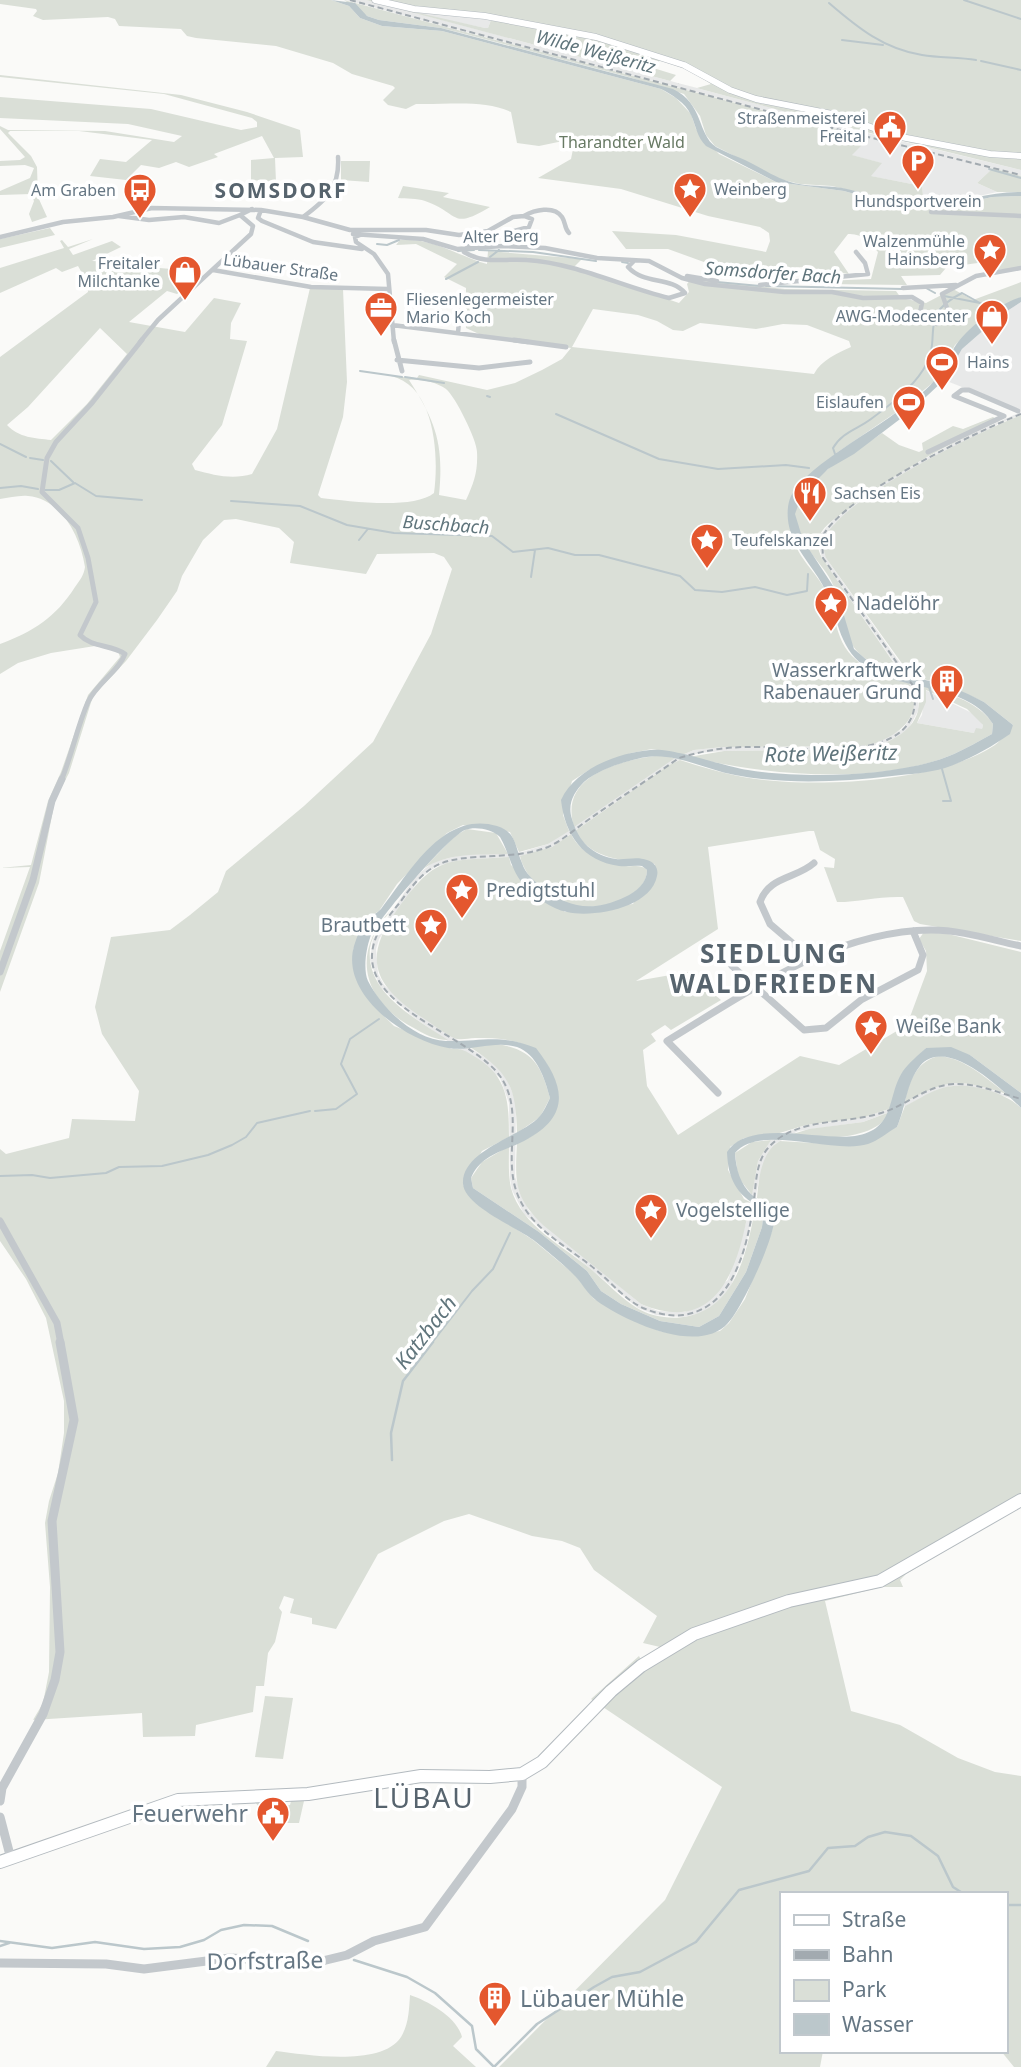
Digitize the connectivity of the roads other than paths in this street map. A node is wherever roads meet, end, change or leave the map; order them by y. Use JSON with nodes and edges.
{"nodes":[{"id":1,"x":375,"y":0,"type":"edge"},
{"id":2,"x":1021,"y":156,"type":"edge"},
{"id":3,"x":338,"y":157,"type":"dead end"},
{"id":4,"x":196,"y":207,"type":"junction"},
{"id":5,"x":252,"y":209,"type":"junction"},
{"id":6,"x":261,"y":210,"type":"junction"},
{"id":7,"x":931,"y":212,"type":"dead end"},
{"id":8,"x":240,"y":215,"type":"junction"},
{"id":9,"x":119,"y":216,"type":"junction"},
{"id":10,"x":524,"y":216,"type":"junction"},
{"id":11,"x":1021,"y":216,"type":"edge"},
{"id":12,"x":184,"y":217,"type":"junction"},
{"id":13,"x":303,"y":217,"type":"junction"},
{"id":14,"x":328,"y":228,"type":"dead end"},
{"id":15,"x":377,"y":232,"type":"junction"},
{"id":16,"x":569,"y":233,"type":"dead end"},
{"id":17,"x":356,"y":236,"type":"junction"},
{"id":18,"x":0,"y":237,"type":"edge"},
{"id":19,"x":370,"y":250,"type":"junction"},
{"id":20,"x":464,"y":250,"type":"junction"},
{"id":21,"x":856,"y":252,"type":"dead end"},
{"id":22,"x":633,"y":262,"type":"junction"},
{"id":23,"x":1021,"y":268,"type":"edge"},
{"id":24,"x":213,"y":270,"type":"junction"},
{"id":25,"x":670,"y":272,"type":"junction"},
{"id":26,"x":956,"y":285,"type":"junction"},
{"id":27,"x":903,"y":288,"type":"dead end"},
{"id":28,"x":388,"y":289,"type":"junction"},
{"id":29,"x":461,"y":298,"type":"dead end"},
{"id":30,"x":392,"y":325,"type":"junction"},
{"id":31,"x":458,"y":333,"type":"junction"},
{"id":32,"x":566,"y":348,"type":"dead end"},
{"id":33,"x":397,"y":360,"type":"junction"},
{"id":34,"x":530,"y":362,"type":"dead end"},
{"id":35,"x":402,"y":371,"type":"dead end"},
{"id":36,"x":1019,"y":410,"type":"edge"},
{"id":37,"x":1004,"y":416,"type":"junction"},
{"id":38,"x":928,"y":452,"type":"dead end"},
{"id":39,"x":814,"y":863,"type":"dead end"},
{"id":40,"x":914,"y":931,"type":"junction"},
{"id":41,"x":1021,"y":946,"type":"edge"},
{"id":42,"x":811,"y":959,"type":"junction"},
{"id":43,"x":732,"y":966,"type":"dead end"},
{"id":44,"x":0,"y":972,"type":"edge"},
{"id":45,"x":756,"y":989,"type":"junction"},
{"id":46,"x":718,"y":1093,"type":"dead end"},
{"id":47,"x":0,"y":1221,"type":"edge"},
{"id":48,"x":1021,"y":1500,"type":"edge"},
{"id":49,"x":522,"y":1773,"type":"junction"},
{"id":50,"x":0,"y":1801,"type":"edge"},
{"id":51,"x":0,"y":1817,"type":"edge"},
{"id":52,"x":5,"y":1860,"type":"edge"},
{"id":53,"x":0,"y":1963,"type":"edge"}],
"edges":[{"from":1,"to":2,"type":"main road"},
{"from":3,"to":13,"type":"street"},
{"from":4,"to":5,"type":"street"},
{"from":4,"to":9,"type":"street"},
{"from":4,"to":12,"type":"street"},
{"from":5,"to":6,"type":"street"},
{"from":5,"to":8,"type":"street"},
{"from":6,"to":13,"type":"street"},
{"from":6,"to":19,"type":"street"},
{"from":7,"to":11,"type":"street"},
{"from":8,"to":12,"type":"street"},
{"from":8,"to":24,"type":"street","name":"Lübauer Straße"},
{"from":9,"to":12,"type":"street"},
{"from":9,"to":18,"type":"street"},
{"from":10,"to":15,"type":"street"},
{"from":10,"to":16,"type":"street"},
{"from":10,"to":20,"type":"street"},
{"from":13,"to":15,"type":"street"},
{"from":14,"to":17,"type":"street","name":"Alter Berg"},
{"from":15,"to":17,"type":"street"},
{"from":17,"to":19,"type":"street"},
{"from":17,"to":20,"type":"street","name":"Alter Berg"},
{"from":19,"to":28,"type":"street"},
{"from":20,"to":22,"type":"street","name":"Alter Berg"},
{"from":20,"to":22,"type":"street"},
{"from":21,"to":25,"type":"street"},
{"from":22,"to":25,"type":"street","name":"Alter Berg"},
{"from":23,"to":26,"type":"street"},
{"from":24,"to":28,"type":"street","name":"Lübauer Straße"},
{"from":24,"to":44,"type":"street","name":"Lübauer Straße"},
{"from":25,"to":26,"type":"street"},
{"from":26,"to":27,"type":"street"},
{"from":28,"to":30,"type":"street"},
{"from":29,"to":31,"type":"street"},
{"from":30,"to":31,"type":"street"},
{"from":30,"to":33,"type":"street"},
{"from":31,"to":32,"type":"street"},
{"from":33,"to":34,"type":"street"},
{"from":33,"to":35,"type":"street"},
{"from":36,"to":37,"type":"street"},
{"from":36,"to":37,"type":"street"},
{"from":37,"to":38,"type":"street"},
{"from":39,"to":42,"type":"street"},
{"from":40,"to":41,"type":"street"},
{"from":40,"to":42,"type":"street"},
{"from":40,"to":45,"type":"street"},
{"from":42,"to":45,"type":"street"},
{"from":43,"to":45,"type":"street"},
{"from":45,"to":46,"type":"street"},
{"from":47,"to":50,"type":"street"},
{"from":48,"to":49,"type":"main road"},
{"from":49,"to":52,"type":"main road"},
{"from":49,"to":53,"type":"street","name":"Dorfstraße"},
{"from":51,"to":52,"type":"street"}]}
